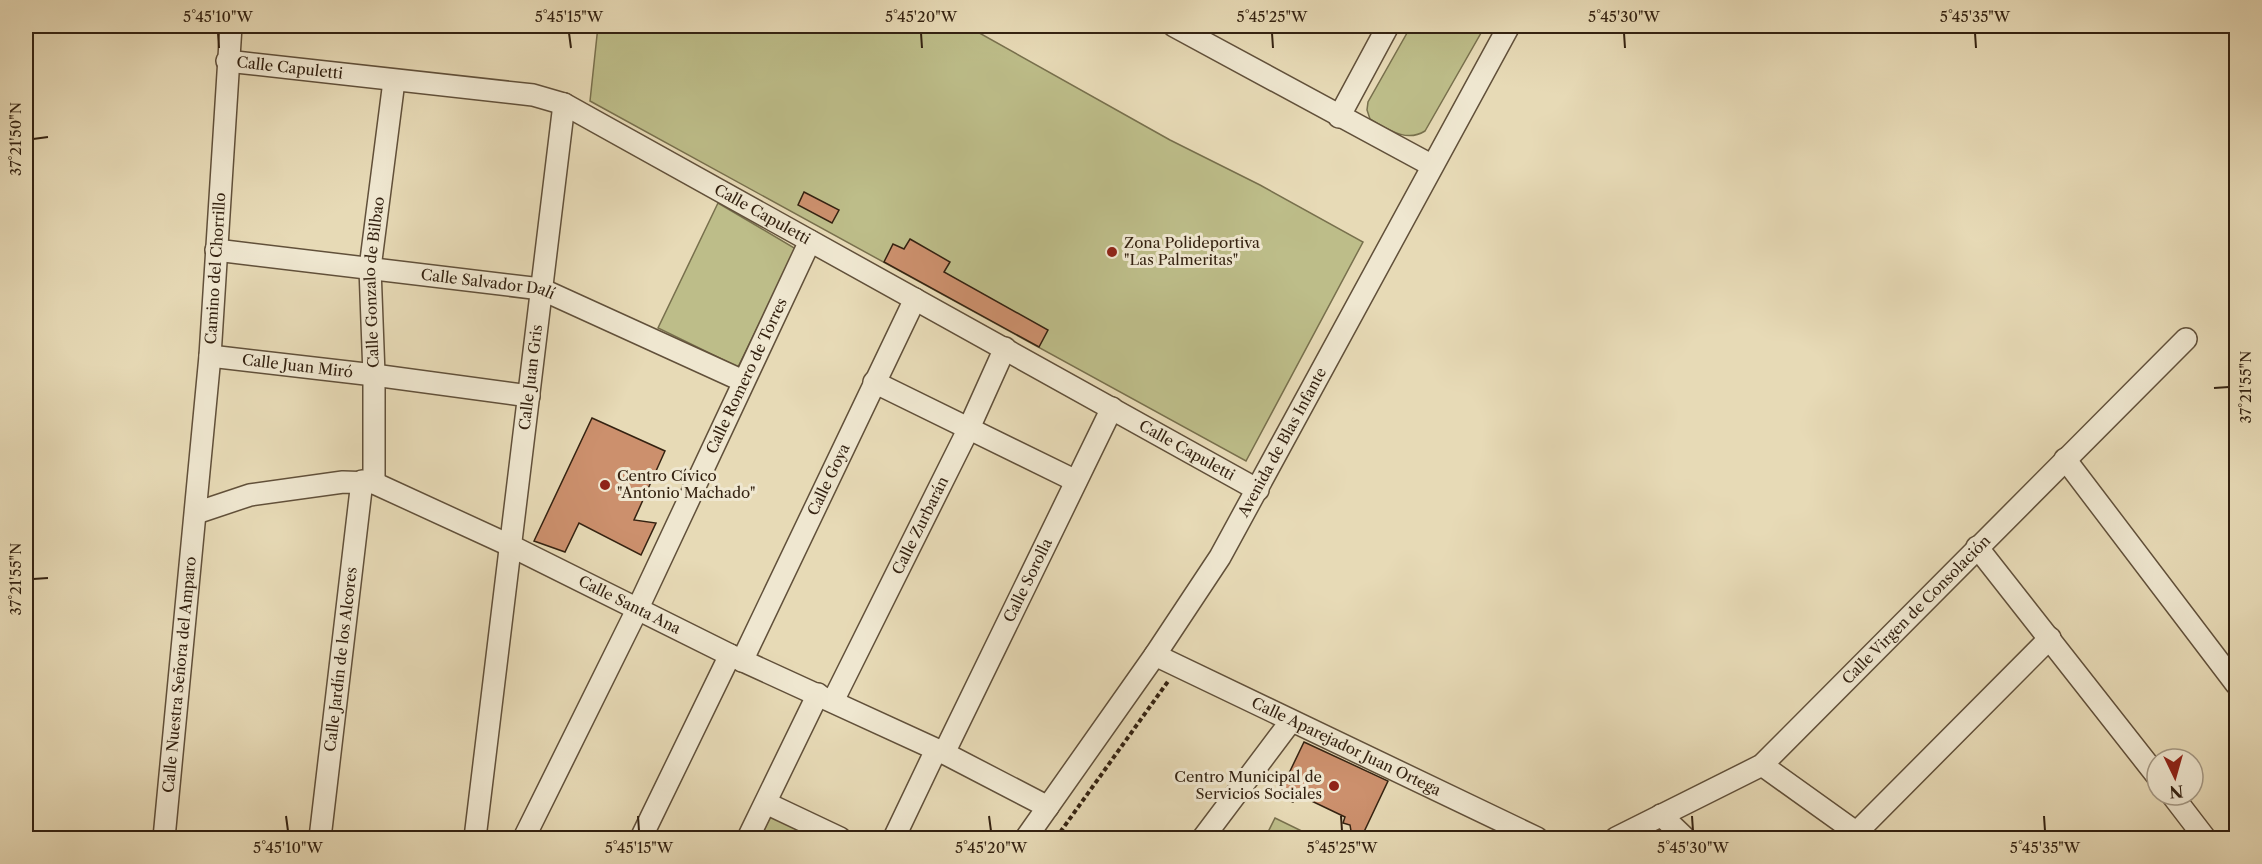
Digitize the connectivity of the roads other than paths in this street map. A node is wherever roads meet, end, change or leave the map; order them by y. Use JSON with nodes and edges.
{"nodes":[{"id":1,"x":231,"y":26,"type":"edge"},
{"id":2,"x":1174,"y":26,"type":"edge"},
{"id":3,"x":1388,"y":26,"type":"edge"},
{"id":4,"x":1509,"y":26,"type":"edge"},
{"id":5,"x":227,"y":62,"type":"junction"},
{"id":6,"x":394,"y":81,"type":"junction"},
{"id":7,"x":564,"y":104,"type":"junction"},
{"id":8,"x":1339,"y":117,"type":"junction"},
{"id":9,"x":1431,"y":165,"type":"junction"},
{"id":10,"x":810,"y":241,"type":"junction"},
{"id":11,"x":216,"y":250,"type":"junction"},
{"id":12,"x":370,"y":268,"type":"junction"},
{"id":13,"x":541,"y":289,"type":"junction"},
{"id":14,"x":915,"y":299,"type":"junction"},
{"id":15,"x":2186,"y":339,"type":"dead end"},
{"id":16,"x":1005,"y":348,"type":"junction"},
{"id":17,"x":210,"y":356,"type":"junction"},
{"id":18,"x":374,"y":375,"type":"junction"},
{"id":19,"x":742,"y":381,"type":"junction"},
{"id":20,"x":874,"y":382,"type":"junction"},
{"id":21,"x":529,"y":396,"type":"junction"},
{"id":22,"x":1112,"y":408,"type":"junction"},
{"id":23,"x":969,"y":428,"type":"junction"},
{"id":24,"x":2065,"y":459,"type":"junction"},
{"id":25,"x":1076,"y":480,"type":"junction"},
{"id":26,"x":368,"y":482,"type":"junction"},
{"id":27,"x":1258,"y":490,"type":"junction"},
{"id":28,"x":196,"y":513,"type":"junction"},
{"id":29,"x":509,"y":545,"type":"junction"},
{"id":30,"x":1977,"y":547,"type":"junction"},
{"id":31,"x":637,"y":610,"type":"junction"},
{"id":32,"x":2050,"y":638,"type":"junction"},
{"id":33,"x":1155,"y":655,"type":"junction"},
{"id":34,"x":736,"y":658,"type":"junction"},
{"id":35,"x":2236,"y":684,"type":"edge"},
{"id":36,"x":826,"y":698,"type":"junction"},
{"id":37,"x":1291,"y":721,"type":"junction"},
{"id":38,"x":940,"y":751,"type":"junction"},
{"id":39,"x":2145,"y":761,"type":"edge"},
{"id":40,"x":1762,"y":765,"type":"junction"},
{"id":41,"x":766,"y":803,"type":"junction"},
{"id":42,"x":1048,"y":807,"type":"junction"},
{"id":43,"x":2181,"y":807,"type":"edge"},
{"id":44,"x":1661,"y":815,"type":"junction"},
{"id":45,"x":1860,"y":836,"type":"edge"},
{"id":46,"x":164,"y":838,"type":"edge"},
{"id":47,"x":320,"y":838,"type":"edge"},
{"id":48,"x":475,"y":838,"type":"edge"},
{"id":49,"x":524,"y":838,"type":"edge"},
{"id":50,"x":641,"y":838,"type":"edge"},
{"id":51,"x":748,"y":838,"type":"edge"},
{"id":52,"x":840,"y":838,"type":"edge"},
{"id":53,"x":894,"y":838,"type":"edge"},
{"id":54,"x":1026,"y":838,"type":"edge"},
{"id":55,"x":1203,"y":838,"type":"edge"},
{"id":56,"x":1537,"y":838,"type":"edge"},
{"id":57,"x":1616,"y":838,"type":"edge"},
{"id":58,"x":1685,"y":838,"type":"edge"},
{"id":59,"x":2205,"y":838,"type":"edge"}],
"edges":[{"from":1,"to":5,"type":"street","name":"Camino del Chorrillo"},
{"from":2,"to":8,"type":"street"},
{"from":3,"to":8,"type":"street"},
{"from":4,"to":9,"type":"street","name":"Avenida de Blas Infante"},
{"from":5,"to":6,"type":"street","name":"Calle Capuletti"},
{"from":5,"to":11,"type":"street","name":"Camino del Chorrillo"},
{"from":6,"to":7,"type":"street","name":"Calle Capuletti"},
{"from":6,"to":12,"type":"street","name":"Calle Gonzalo de Bilbao"},
{"from":7,"to":10,"type":"street","name":"Calle Capuletti"},
{"from":7,"to":13,"type":"street","name":"Calle Juan Gris"},
{"from":8,"to":9,"type":"street"},
{"from":9,"to":27,"type":"street","name":"Avenida de Blas Infante"},
{"from":10,"to":14,"type":"street","name":"Calle Capuletti"},
{"from":10,"to":19,"type":"street","name":"Calle Romero de Torres"},
{"from":11,"to":12,"type":"street","name":"Calle Salvador Dalí"},
{"from":11,"to":17,"type":"street","name":"Camino del Chorrillo"},
{"from":12,"to":13,"type":"street","name":"Calle Salvador Dalí"},
{"from":12,"to":18,"type":"street","name":"Calle Gonzalo de Bilbao"},
{"from":13,"to":19,"type":"street","name":"Calle Salvador Dalí"},
{"from":13,"to":21,"type":"street","name":"Calle Juan Gris"},
{"from":14,"to":16,"type":"street","name":"Calle Capuletti"},
{"from":14,"to":20,"type":"street","name":"Calle Goya"},
{"from":15,"to":24,"type":"street","name":"Calle Virgen de Consolación"},
{"from":16,"to":22,"type":"street","name":"Calle Capuletti"},
{"from":16,"to":23,"type":"street","name":"Calle Zurbarán"},
{"from":17,"to":18,"type":"street","name":"Calle Juan Miró"},
{"from":17,"to":28,"type":"street","name":"Camino del Chorrillo"},
{"from":18,"to":21,"type":"street","name":"Calle Juan Miró"},
{"from":18,"to":26,"type":"street","name":"Calle Gonzalo de Bilbao"},
{"from":19,"to":31,"type":"street","name":"Calle Romero de Torres"},
{"from":20,"to":23,"type":"street"},
{"from":20,"to":34,"type":"street","name":"Calle Goya"},
{"from":21,"to":29,"type":"street","name":"Calle Juan Gris"},
{"from":22,"to":25,"type":"street","name":"Calle Sorolla"},
{"from":22,"to":27,"type":"street","name":"Calle Capuletti"},
{"from":23,"to":25,"type":"street"},
{"from":23,"to":36,"type":"street","name":"Calle Zurbarán"},
{"from":24,"to":30,"type":"street","name":"Calle Virgen de Consolación"},
{"from":24,"to":35,"type":"street"},
{"from":25,"to":38,"type":"street","name":"Calle Sorolla"},
{"from":26,"to":28,"type":"street","name":"Calle Santa Ana"},
{"from":26,"to":29,"type":"street","name":"Calle Santa Ana"},
{"from":26,"to":47,"type":"street","name":"Calle Jardín de los Alcores"},
{"from":27,"to":33,"type":"street","name":"Avenida de Blas Infante"},
{"from":28,"to":46,"type":"street","name":"Calle Nuestra Señora del Amparo"},
{"from":29,"to":31,"type":"street","name":"Calle Santa Ana"},
{"from":29,"to":48,"type":"street","name":"Calle Juan Gris"},
{"from":30,"to":32,"type":"street"},
{"from":30,"to":40,"type":"street","name":"Calle Virgen de Consolación"},
{"from":31,"to":34,"type":"street","name":"Calle Santa Ana"},
{"from":31,"to":49,"type":"street","name":"Calle Romero de Torres"},
{"from":32,"to":39,"type":"street"},
{"from":32,"to":45,"type":"street"},
{"from":33,"to":37,"type":"street","name":"Calle Aparejador Juan Ortega"},
{"from":33,"to":42,"type":"street","name":"Avenida de Blas Infante"},
{"from":34,"to":36,"type":"street","name":"Calle Santa Ana"},
{"from":34,"to":50,"type":"street","name":"Calle Goya"},
{"from":36,"to":38,"type":"street","name":"Calle Santa Ana"},
{"from":36,"to":41,"type":"street","name":"Calle Zurbarán"},
{"from":37,"to":55,"type":"street"},
{"from":37,"to":56,"type":"street","name":"Calle Aparejador Juan Ortega"},
{"from":38,"to":42,"type":"street","name":"Calle Santa Ana"},
{"from":38,"to":53,"type":"street","name":"Calle Sorolla"},
{"from":40,"to":44,"type":"street","name":"Calle Virgen de Consolación"},
{"from":40,"to":45,"type":"street"},
{"from":41,"to":51,"type":"street","name":"Calle Zurbarán"},
{"from":41,"to":52,"type":"street"},
{"from":42,"to":54,"type":"street","name":"Avenida de Blas Infante"},
{"from":43,"to":59,"type":"street"},
{"from":44,"to":57,"type":"street","name":"Calle Virgen de Consolación"},
{"from":44,"to":58,"type":"street"}]}
